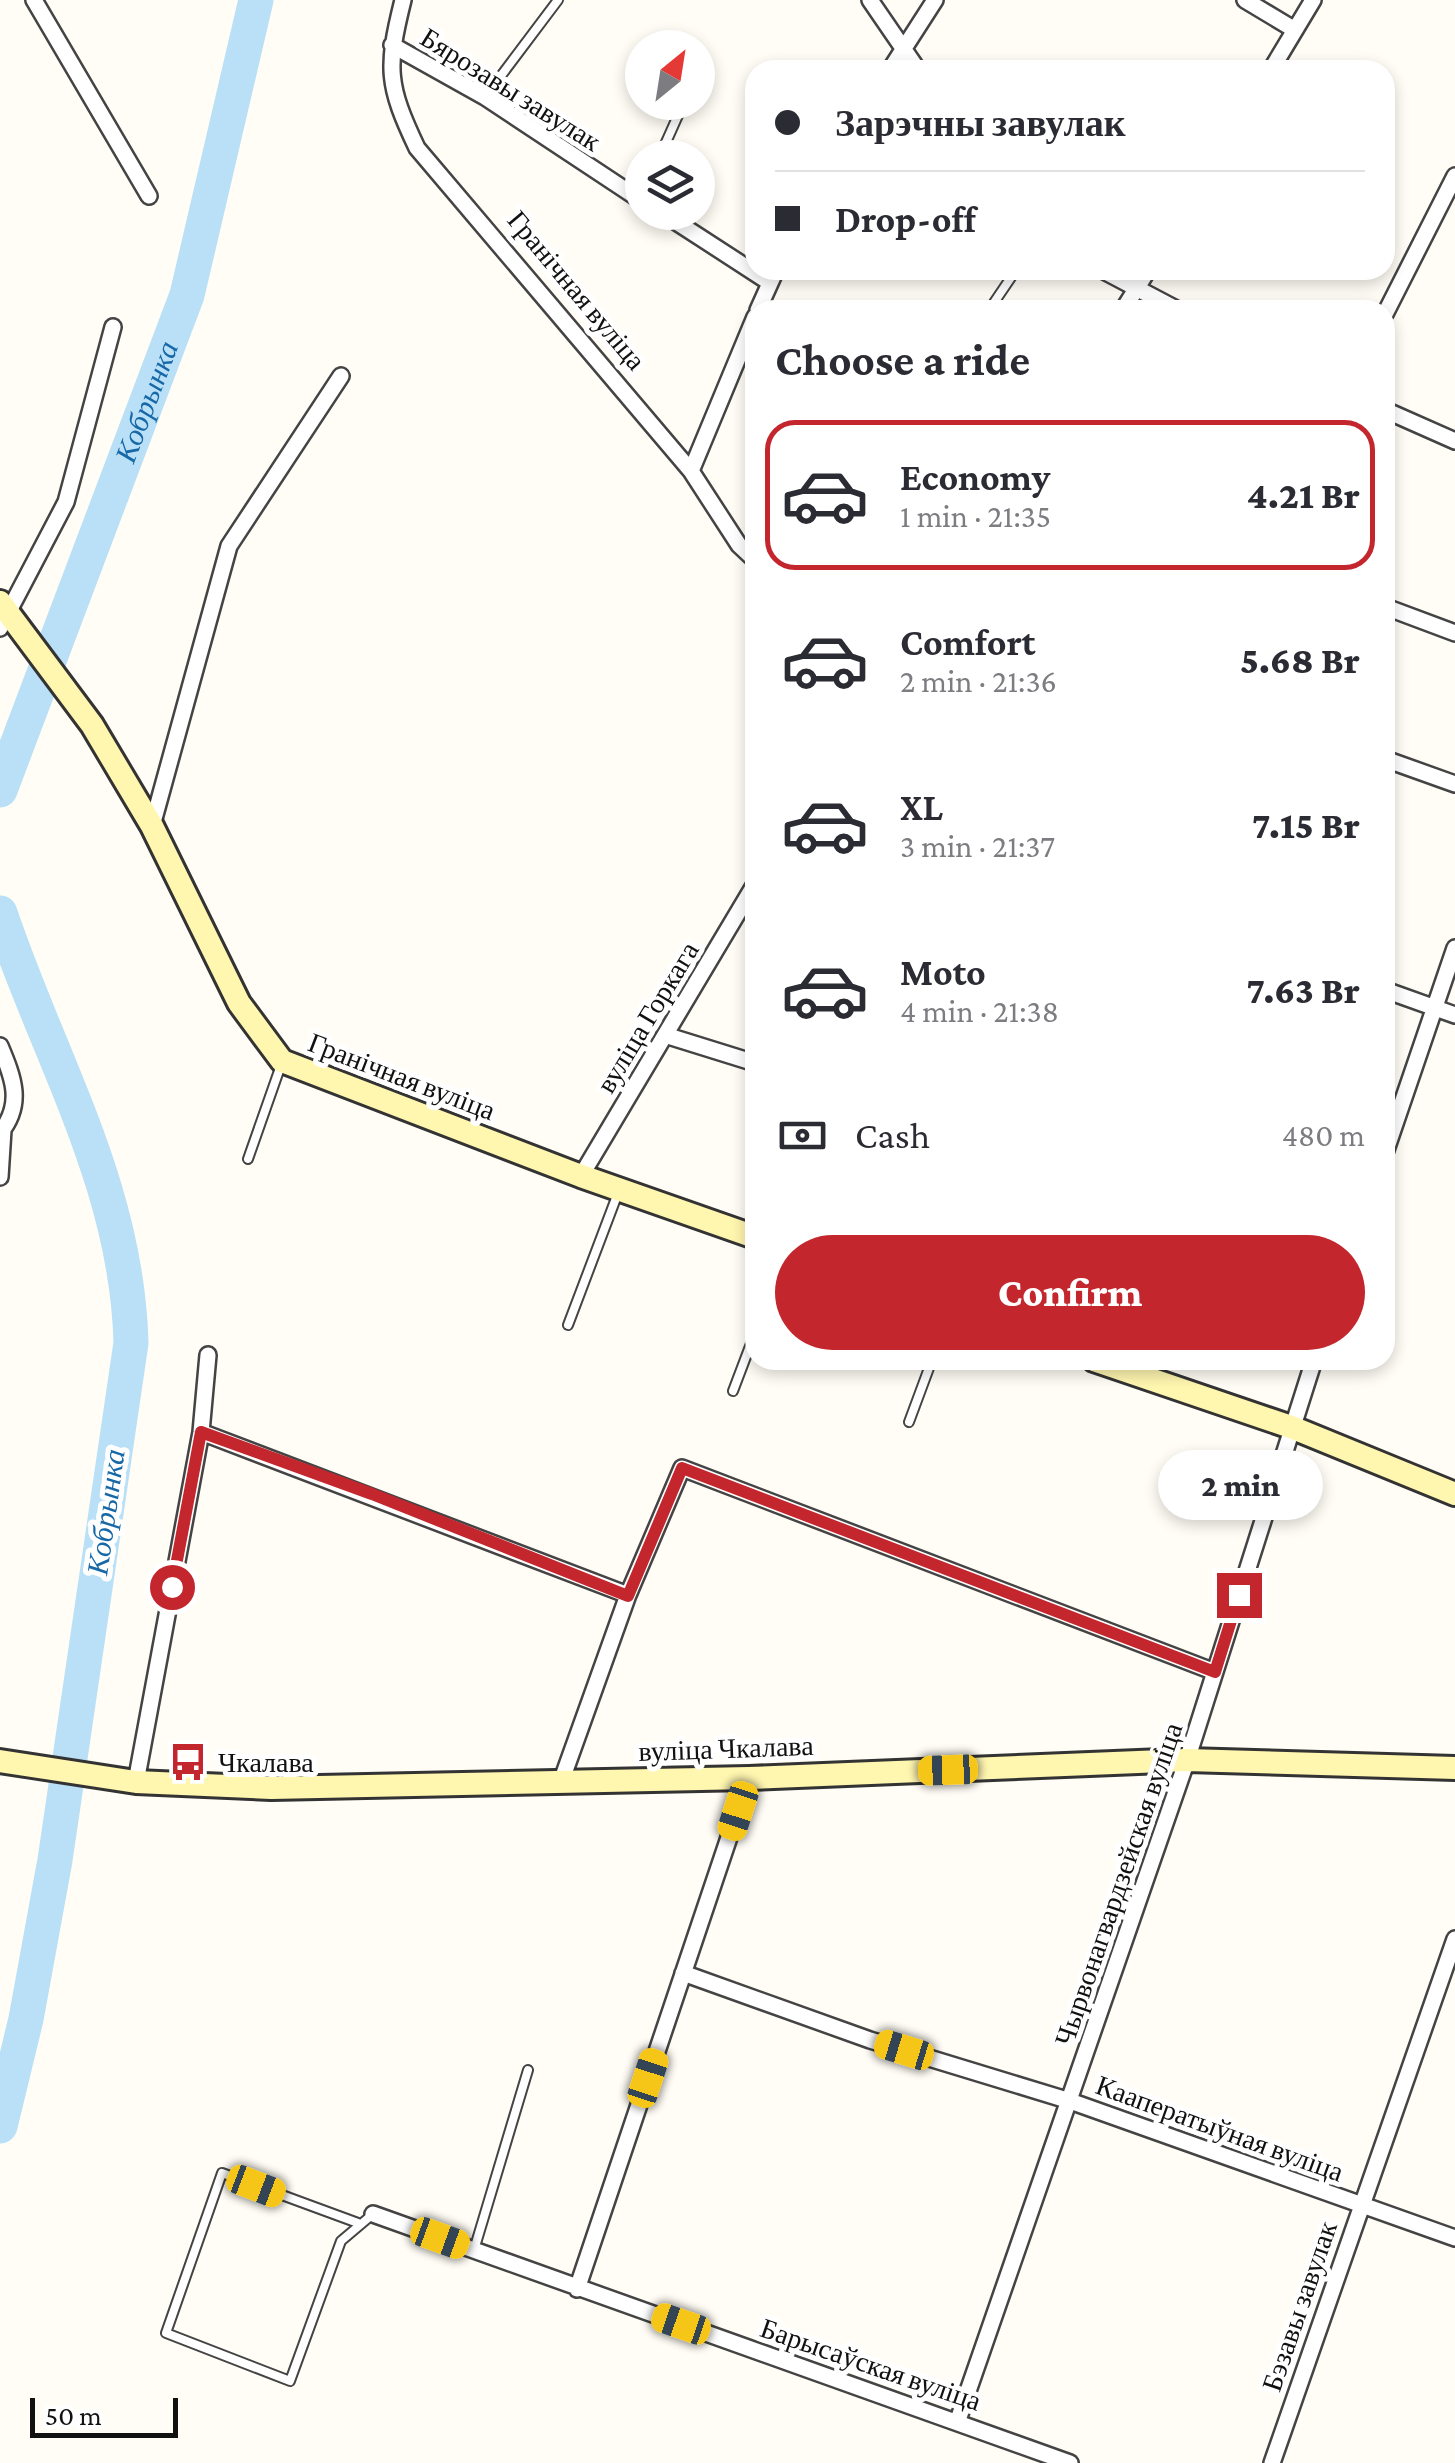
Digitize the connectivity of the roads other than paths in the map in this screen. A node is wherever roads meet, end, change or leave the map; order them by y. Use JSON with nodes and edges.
{"nodes":[{"id":1,"x":34,"y":0,"type":"edge"},
{"id":2,"x":404,"y":0,"type":"edge"},
{"id":3,"x":558,"y":0,"type":"edge"},
{"id":4,"x":870,"y":0,"type":"edge"},
{"id":5,"x":935,"y":0,"type":"edge"},
{"id":6,"x":1245,"y":0,"type":"edge"},
{"id":7,"x":1313,"y":0,"type":"edge"},
{"id":8,"x":1295,"y":30,"type":"junction"},
{"id":9,"x":392,"y":45,"type":"junction"},
{"id":10,"x":904,"y":47,"type":"junction"},
{"id":11,"x":896,"y":60,"type":"edge"},
{"id":12,"x":912,"y":60,"type":"edge"},
{"id":13,"x":1277,"y":60,"type":"edge"},
{"id":14,"x":485,"y":97,"type":"junction"},
{"id":15,"x":1455,"y":176,"type":"edge"},
{"id":16,"x":625,"y":187,"type":"edge"},
{"id":17,"x":149,"y":196,"type":"dead end"},
{"id":18,"x":692,"y":230,"type":"edge"},
{"id":19,"x":745,"y":260,"type":"edge"},
{"id":20,"x":1119,"y":280,"type":"edge"},
{"id":21,"x":1142,"y":280,"type":"edge"},
{"id":22,"x":1136,"y":290,"type":"junction"},
{"id":23,"x":1130,"y":300,"type":"edge"},
{"id":24,"x":1157,"y":300,"type":"edge"},
{"id":25,"x":1392,"y":300,"type":"edge"},
{"id":26,"x":113,"y":327,"type":"dead end"},
{"id":27,"x":745,"y":340,"type":"edge"},
{"id":28,"x":342,"y":376,"type":"dead end"},
{"id":29,"x":1395,"y":414,"type":"edge"},
{"id":30,"x":1455,"y":441,"type":"edge"},
{"id":31,"x":691,"y":471,"type":"junction"},
{"id":32,"x":745,"y":551,"type":"edge"},
{"id":33,"x":1395,"y":610,"type":"edge"},
{"id":34,"x":2,"y":614,"type":"edge"},
{"id":35,"x":1455,"y":633,"type":"edge"},
{"id":36,"x":1395,"y":763,"type":"edge"},
{"id":37,"x":1455,"y":784,"type":"edge"},
{"id":38,"x":152,"y":826,"type":"junction"},
{"id":39,"x":745,"y":901,"type":"edge"},
{"id":40,"x":1455,"y":948,"type":"edge"},
{"id":41,"x":1395,"y":993,"type":"edge"},
{"id":42,"x":1435,"y":1007,"type":"junction"},
{"id":43,"x":1455,"y":1016,"type":"edge"},
{"id":44,"x":665,"y":1035,"type":"junction"},
{"id":45,"x":0,"y":1046,"type":"edge"},
{"id":46,"x":745,"y":1060,"type":"edge"},
{"id":47,"x":282,"y":1061,"type":"junction"},
{"id":48,"x":1395,"y":1124,"type":"edge"},
{"id":49,"x":2,"y":1132,"type":"edge"},
{"id":50,"x":248,"y":1159,"type":"dead end"},
{"id":51,"x":581,"y":1176,"type":"junction"},
{"id":52,"x":0,"y":1177,"type":"edge"},
{"id":53,"x":619,"y":1189,"type":"junction"},
{"id":54,"x":745,"y":1233,"type":"edge"},
{"id":55,"x":568,"y":1325,"type":"dead end"},
{"id":56,"x":208,"y":1354,"type":"dead end"},
{"id":57,"x":745,"y":1359,"type":"edge"},
{"id":58,"x":928,"y":1370,"type":"edge"},
{"id":59,"x":1124,"y":1370,"type":"edge"},
{"id":60,"x":1311,"y":1370,"type":"edge"},
{"id":61,"x":733,"y":1391,"type":"dead end"},
{"id":62,"x":909,"y":1422,"type":"dead end"},
{"id":63,"x":1292,"y":1427,"type":"junction"},
{"id":64,"x":201,"y":1432,"type":"junction"},
{"id":65,"x":1455,"y":1494,"type":"edge"},
{"id":66,"x":628,"y":1596,"type":"junction"},
{"id":67,"x":1215,"y":1672,"type":"junction"},
{"id":68,"x":1187,"y":1760,"type":"junction"},
{"id":69,"x":0,"y":1761,"type":"edge"},
{"id":70,"x":1455,"y":1768,"type":"edge"},
{"id":71,"x":749,"y":1778,"type":"junction"},
{"id":72,"x":136,"y":1782,"type":"junction"},
{"id":73,"x":561,"y":1782,"type":"junction"},
{"id":74,"x":1455,"y":1939,"type":"edge"},
{"id":75,"x":683,"y":1972,"type":"junction"},
{"id":76,"x":528,"y":2070,"type":"dead end"},
{"id":77,"x":1070,"y":2100,"type":"junction"},
{"id":78,"x":1360,"y":2206,"type":"junction"},
{"id":79,"x":374,"y":2214,"type":"joint"},
{"id":80,"x":358,"y":2224,"type":"junction"},
{"id":81,"x":1455,"y":2238,"type":"edge"},
{"id":82,"x":474,"y":2250,"type":"junction"},
{"id":83,"x":577,"y":2288,"type":"junction"},
{"id":84,"x":958,"y":2420,"type":"junction"},
{"id":85,"x":1070,"y":2463,"type":"edge"},
{"id":86,"x":1272,"y":2463,"type":"edge"}],
"edges":[{"from":1,"to":17,"type":"street"},
{"from":2,"to":9,"type":"street","name":"Бярозавы завулак"},
{"from":3,"to":14,"type":"lane"},
{"from":4,"to":10,"type":"street"},
{"from":5,"to":10,"type":"street"},
{"from":6,"to":8,"type":"street"},
{"from":7,"to":8,"type":"street"},
{"from":8,"to":13,"type":"street"},
{"from":9,"to":14,"type":"street","name":"Бярозавы завулак"},
{"from":9,"to":31,"type":"street","name":"Гранічная вуліца"},
{"from":10,"to":11,"type":"street"},
{"from":10,"to":12,"type":"street"},
{"from":14,"to":16,"type":"street","name":"Бярозавы завулак"},
{"from":15,"to":25,"type":"street"},
{"from":18,"to":19,"type":"street"},
{"from":20,"to":22,"type":"street"},
{"from":21,"to":22,"type":"street"},
{"from":22,"to":23,"type":"street"},
{"from":22,"to":24,"type":"street"},
{"from":26,"to":34,"type":"street"},
{"from":27,"to":31,"type":"street"},
{"from":28,"to":38,"type":"street"},
{"from":29,"to":30,"type":"street"},
{"from":31,"to":32,"type":"street"},
{"from":33,"to":35,"type":"street"},
{"from":34,"to":38,"type":"main road","name":"Гранічная вуліца"},
{"from":36,"to":37,"type":"street"},
{"from":38,"to":47,"type":"main road","name":"Гранічная вуліца"},
{"from":39,"to":44,"type":"street","name":"вуліца Горкага"},
{"from":40,"to":42,"type":"street"},
{"from":41,"to":42,"type":"street"},
{"from":42,"to":43,"type":"street"},
{"from":42,"to":48,"type":"street"},
{"from":44,"to":46,"type":"street"},
{"from":44,"to":51,"type":"street","name":"вуліца Горкага"},
{"from":45,"to":49,"type":"street"},
{"from":47,"to":50,"type":"lane"},
{"from":47,"to":51,"type":"main road","name":"Гранічная вуліца"},
{"from":49,"to":52,"type":"street"},
{"from":51,"to":53,"type":"main road","name":"Гранічная вуліца"},
{"from":53,"to":54,"type":"main road","name":"Гранічная вуліца"},
{"from":53,"to":55,"type":"lane"},
{"from":56,"to":64,"type":"street"},
{"from":57,"to":61,"type":"lane"},
{"from":58,"to":62,"type":"lane"},
{"from":59,"to":63,"type":"main road"},
{"from":60,"to":63,"type":"street","name":"Чырвонагвардзейская вуліца"},
{"from":63,"to":65,"type":"main road"},
{"from":63,"to":67,"type":"street","name":"Чырвонагвардзейская вуліца"},
{"from":64,"to":66,"type":"street"},
{"from":64,"to":72,"type":"street"},
{"from":66,"to":67,"type":"street"},
{"from":66,"to":73,"type":"street"},
{"from":67,"to":68,"type":"street","name":"Чырвонагвардзейская вуліца"},
{"from":68,"to":70,"type":"main road","name":"вуліца Чкалава"},
{"from":68,"to":71,"type":"main road","name":"вуліца Чкалава"},
{"from":68,"to":77,"type":"street","name":"Чырвонагвардзейская вуліца"},
{"from":69,"to":72,"type":"main road","name":"вуліца Чкалава"},
{"from":71,"to":73,"type":"main road","name":"вуліца Чкалава"},
{"from":71,"to":75,"type":"street"},
{"from":72,"to":73,"type":"main road","name":"вуліца Чкалава"},
{"from":74,"to":78,"type":"street","name":"Бэзавы завулак"},
{"from":75,"to":77,"type":"street","name":"Кааператыўная вуліца"},
{"from":75,"to":83,"type":"street"},
{"from":76,"to":82,"type":"lane"},
{"from":77,"to":78,"type":"street","name":"Кааператыўная вуліца"},
{"from":77,"to":84,"type":"street","name":"Чырвонагвардзейская вуліца"},
{"from":78,"to":81,"type":"street","name":"Кааператыўная вуліца"},
{"from":78,"to":86,"type":"street","name":"Бэзавы завулак"},
{"from":79,"to":80,"type":"lane"},
{"from":79,"to":82,"type":"street","name":"Барысаўская вуліца"},
{"from":80,"to":80,"type":"lane"},
{"from":82,"to":83,"type":"street","name":"Барысаўская вуліца"},
{"from":83,"to":84,"type":"street","name":"Барысаўская вуліца"},
{"from":84,"to":85,"type":"street","name":"Барысаўская вуліца"}]}
